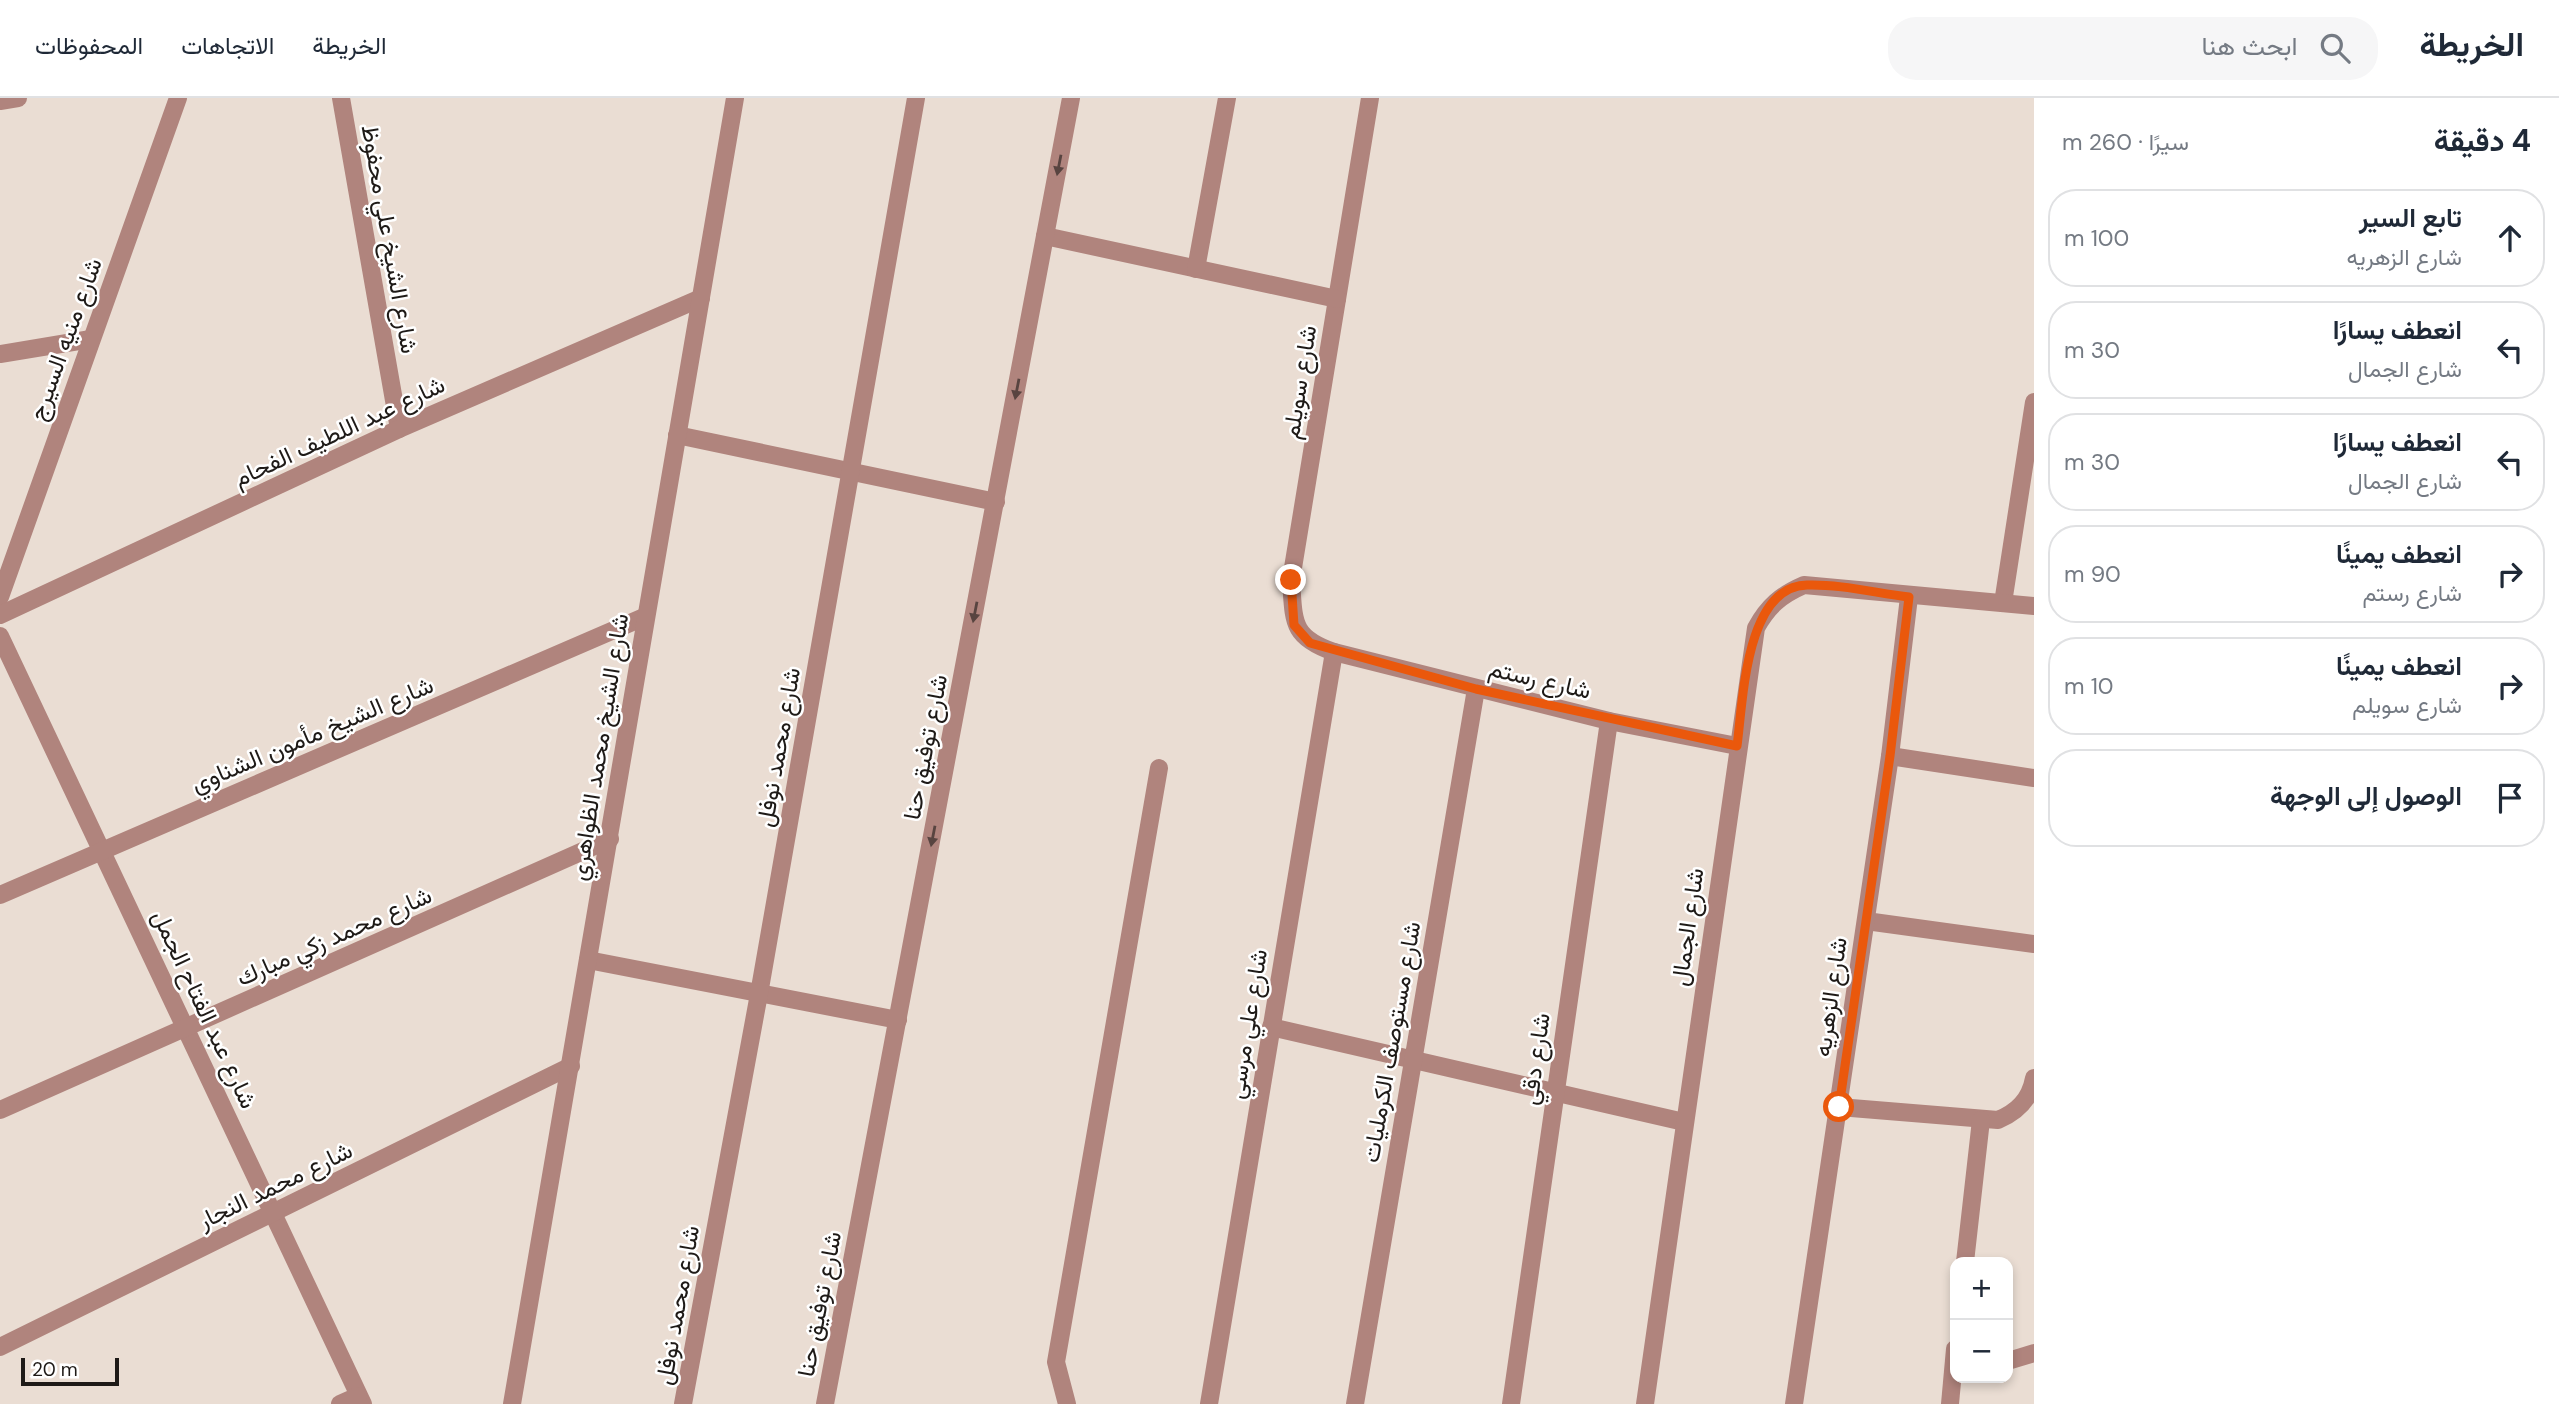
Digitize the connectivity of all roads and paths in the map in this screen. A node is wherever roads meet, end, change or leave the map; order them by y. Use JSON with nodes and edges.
{"nodes":[{"id":1,"x":18,"y":98,"type":"edge"},
{"id":2,"x":178,"y":98,"type":"edge"},
{"id":3,"x":341,"y":98,"type":"edge"},
{"id":4,"x":735,"y":98,"type":"edge"},
{"id":5,"x":916,"y":98,"type":"edge"},
{"id":6,"x":1071,"y":98,"type":"edge"},
{"id":7,"x":1227,"y":98,"type":"edge"},
{"id":8,"x":1370,"y":98,"type":"edge"},
{"id":9,"x":0,"y":101,"type":"edge"},
{"id":10,"x":1045,"y":236,"type":"junction"},
{"id":11,"x":1196,"y":269,"type":"junction"},
{"id":12,"x":701,"y":298,"type":"junction"},
{"id":13,"x":1337,"y":299,"type":"junction"},
{"id":14,"x":91,"y":339,"type":"junction"},
{"id":15,"x":0,"y":354,"type":"edge"},
{"id":16,"x":2034,"y":402,"type":"edge"},
{"id":17,"x":399,"y":429,"type":"junction"},
{"id":18,"x":677,"y":435,"type":"junction"},
{"id":19,"x":851,"y":471,"type":"junction"},
{"id":20,"x":996,"y":502,"type":"junction"},
{"id":21,"x":0,"y":597,"type":"edge"},
{"id":22,"x":1909,"y":597,"type":"junction"},
{"id":23,"x":2003,"y":603,"type":"junction"},
{"id":24,"x":2034,"y":606,"type":"edge"},
{"id":25,"x":0,"y":615,"type":"edge"},
{"id":26,"x":644,"y":617,"type":"junction"},
{"id":27,"x":0,"y":636,"type":"edge"},
{"id":28,"x":1334,"y":652,"type":"junction"},
{"id":29,"x":1476,"y":689,"type":"junction"},
{"id":30,"x":1609,"y":720,"type":"junction"},
{"id":31,"x":1737,"y":746,"type":"junction"},
{"id":32,"x":1890,"y":756,"type":"junction"},
{"id":33,"x":1159,"y":768,"type":"dead end"},
{"id":34,"x":2034,"y":779,"type":"edge"},
{"id":35,"x":610,"y":839,"type":"junction"},
{"id":36,"x":102,"y":851,"type":"junction"},
{"id":37,"x":0,"y":895,"type":"edge"},
{"id":38,"x":1866,"y":921,"type":"junction"},
{"id":39,"x":2034,"y":944,"type":"edge"},
{"id":40,"x":588,"y":960,"type":"junction"},
{"id":41,"x":759,"y":994,"type":"junction"},
{"id":42,"x":898,"y":1020,"type":"junction"},
{"id":43,"x":1271,"y":1027,"type":"junction"},
{"id":44,"x":187,"y":1028,"type":"junction"},
{"id":45,"x":1412,"y":1060,"type":"junction"},
{"id":46,"x":572,"y":1066,"type":"junction"},
{"id":47,"x":2034,"y":1078,"type":"edge"},
{"id":48,"x":1555,"y":1093,"type":"junction"},
{"id":49,"x":1839,"y":1107,"type":"junction"},
{"id":50,"x":0,"y":1111,"type":"edge"},
{"id":51,"x":1981,"y":1120,"type":"junction"},
{"id":52,"x":1684,"y":1122,"type":"junction"},
{"id":53,"x":274,"y":1212,"type":"junction"},
{"id":54,"x":1966,"y":1257,"type":"edge"},
{"id":55,"x":0,"y":1347,"type":"edge"},
{"id":56,"x":2034,"y":1353,"type":"edge"},
{"id":57,"x":2013,"y":1359,"type":"edge"},
{"id":58,"x":1956,"y":1383,"type":"edge"},
{"id":59,"x":1951,"y":1385,"type":"joint"},
{"id":60,"x":360,"y":1400,"type":"edge"},
{"id":61,"x":340,"y":1404,"type":"edge"},
{"id":62,"x":512,"y":1404,"type":"edge"},
{"id":63,"x":683,"y":1404,"type":"edge"},
{"id":64,"x":825,"y":1404,"type":"edge"},
{"id":65,"x":1067,"y":1404,"type":"edge"},
{"id":66,"x":1209,"y":1404,"type":"edge"},
{"id":67,"x":1355,"y":1404,"type":"edge"},
{"id":68,"x":1511,"y":1404,"type":"edge"},
{"id":69,"x":1645,"y":1404,"type":"edge"},
{"id":70,"x":1794,"y":1404,"type":"edge"},
{"id":71,"x":1950,"y":1404,"type":"edge"}],
"edges":[{"from":1,"to":9,"type":"street"},
{"from":2,"to":14,"type":"street","name":"شارع منيه السيرج"},
{"from":3,"to":17,"type":"street","name":"شارع الشيخ علي محفوظ"},
{"from":4,"to":12,"type":"street","name":"شارع الشيخ محمد الظواهري"},
{"from":5,"to":19,"type":"street","name":"شارع محمد نوفل"},
{"from":6,"to":10,"type":"street","name":"شارع توفيق حنا","one_way":true},
{"from":7,"to":11,"type":"street"},
{"from":8,"to":13,"type":"street","name":"شارع سويلم"},
{"from":10,"to":11,"type":"street"},
{"from":10,"to":20,"type":"street","name":"شارع توفيق حنا","one_way":true},
{"from":11,"to":13,"type":"street"},
{"from":12,"to":17,"type":"street","name":"شارع عبد اللطيف الفحام"},
{"from":12,"to":18,"type":"street","name":"شارع الشيخ محمد الظواهري"},
{"from":13,"to":28,"type":"street","name":"شارع سويلم"},
{"from":14,"to":15,"type":"street"},
{"from":14,"to":21,"type":"street","name":"شارع منيه السيرج"},
{"from":16,"to":23,"type":"street"},
{"from":17,"to":25,"type":"street","name":"شارع عبد اللطيف الفحام"},
{"from":18,"to":19,"type":"street"},
{"from":18,"to":26,"type":"street","name":"شارع الشيخ محمد الظواهري"},
{"from":19,"to":20,"type":"street"},
{"from":19,"to":41,"type":"street","name":"شارع محمد نوفل"},
{"from":20,"to":42,"type":"street","name":"شارع توفيق حنا","one_way":true},
{"from":22,"to":23,"type":"street","name":"شارع الجمال"},
{"from":22,"to":31,"type":"street","name":"شارع الجمال"},
{"from":22,"to":32,"type":"street","name":"شارع الزهريه"},
{"from":23,"to":24,"type":"street","name":"شارع الجمال"},
{"from":26,"to":35,"type":"street","name":"شارع الشيخ محمد الظواهري"},
{"from":26,"to":36,"type":"street","name":"شارع الشيخ مأمون الشناوي"},
{"from":27,"to":36,"type":"street","name":"شارع عبد الفتاح الجمل"},
{"from":28,"to":29,"type":"street","name":"شارع رستم"},
{"from":28,"to":43,"type":"street","name":"شارع علي مرسي"},
{"from":29,"to":30,"type":"street","name":"شارع رستم"},
{"from":29,"to":45,"type":"street","name":"شارع مستوصف الكرمليات"},
{"from":30,"to":31,"type":"street","name":"شارع رستم"},
{"from":30,"to":48,"type":"street","name":"شارع دقي"},
{"from":31,"to":52,"type":"street","name":"شارع الجمال"},
{"from":32,"to":34,"type":"street"},
{"from":32,"to":38,"type":"street","name":"شارع الزهريه"},
{"from":33,"to":65,"type":"street"},
{"from":35,"to":40,"type":"street","name":"شارع الشيخ محمد الظواهري"},
{"from":35,"to":44,"type":"street","name":"شارع محمد زكي مبارك"},
{"from":36,"to":37,"type":"street","name":"شارع الشيخ مأمون الشناوي"},
{"from":36,"to":44,"type":"street","name":"شارع عبد الفتاح الجمل"},
{"from":38,"to":39,"type":"street"},
{"from":38,"to":49,"type":"street","name":"شارع الزهريه"},
{"from":40,"to":41,"type":"street"},
{"from":40,"to":46,"type":"street","name":"شارع الشيخ محمد الظواهري"},
{"from":41,"to":42,"type":"street"},
{"from":41,"to":63,"type":"street","name":"شارع محمد نوفل"},
{"from":42,"to":64,"type":"street","name":"شارع توفيق حنا"},
{"from":43,"to":45,"type":"street"},
{"from":43,"to":66,"type":"street","name":"شارع علي مرسي"},
{"from":44,"to":50,"type":"street","name":"شارع محمد زكي مبارك"},
{"from":44,"to":53,"type":"street","name":"شارع عبد الفتاح الجمل"},
{"from":45,"to":48,"type":"street"},
{"from":45,"to":67,"type":"street","name":"شارع مستوصف الكرمليات"},
{"from":46,"to":53,"type":"street","name":"شارع محمد النجار"},
{"from":46,"to":62,"type":"street","name":"شارع الشيخ محمد الظواهري"},
{"from":47,"to":51,"type":"street"},
{"from":48,"to":52,"type":"street"},
{"from":48,"to":68,"type":"street","name":"شارع دقي"},
{"from":49,"to":51,"type":"street"},
{"from":49,"to":70,"type":"street","name":"شارع الزهريه"},
{"from":51,"to":54,"type":"street"},
{"from":52,"to":69,"type":"street","name":"شارع الجمال"},
{"from":53,"to":55,"type":"street","name":"شارع محمد النجار"},
{"from":53,"to":60,"type":"street","name":"شارع عبد الفتاح الجمل"},
{"from":56,"to":57,"type":"street"},
{"from":58,"to":59,"type":"street"},
{"from":59,"to":71,"type":"street"},
{"from":60,"to":61,"type":"street"}]}
